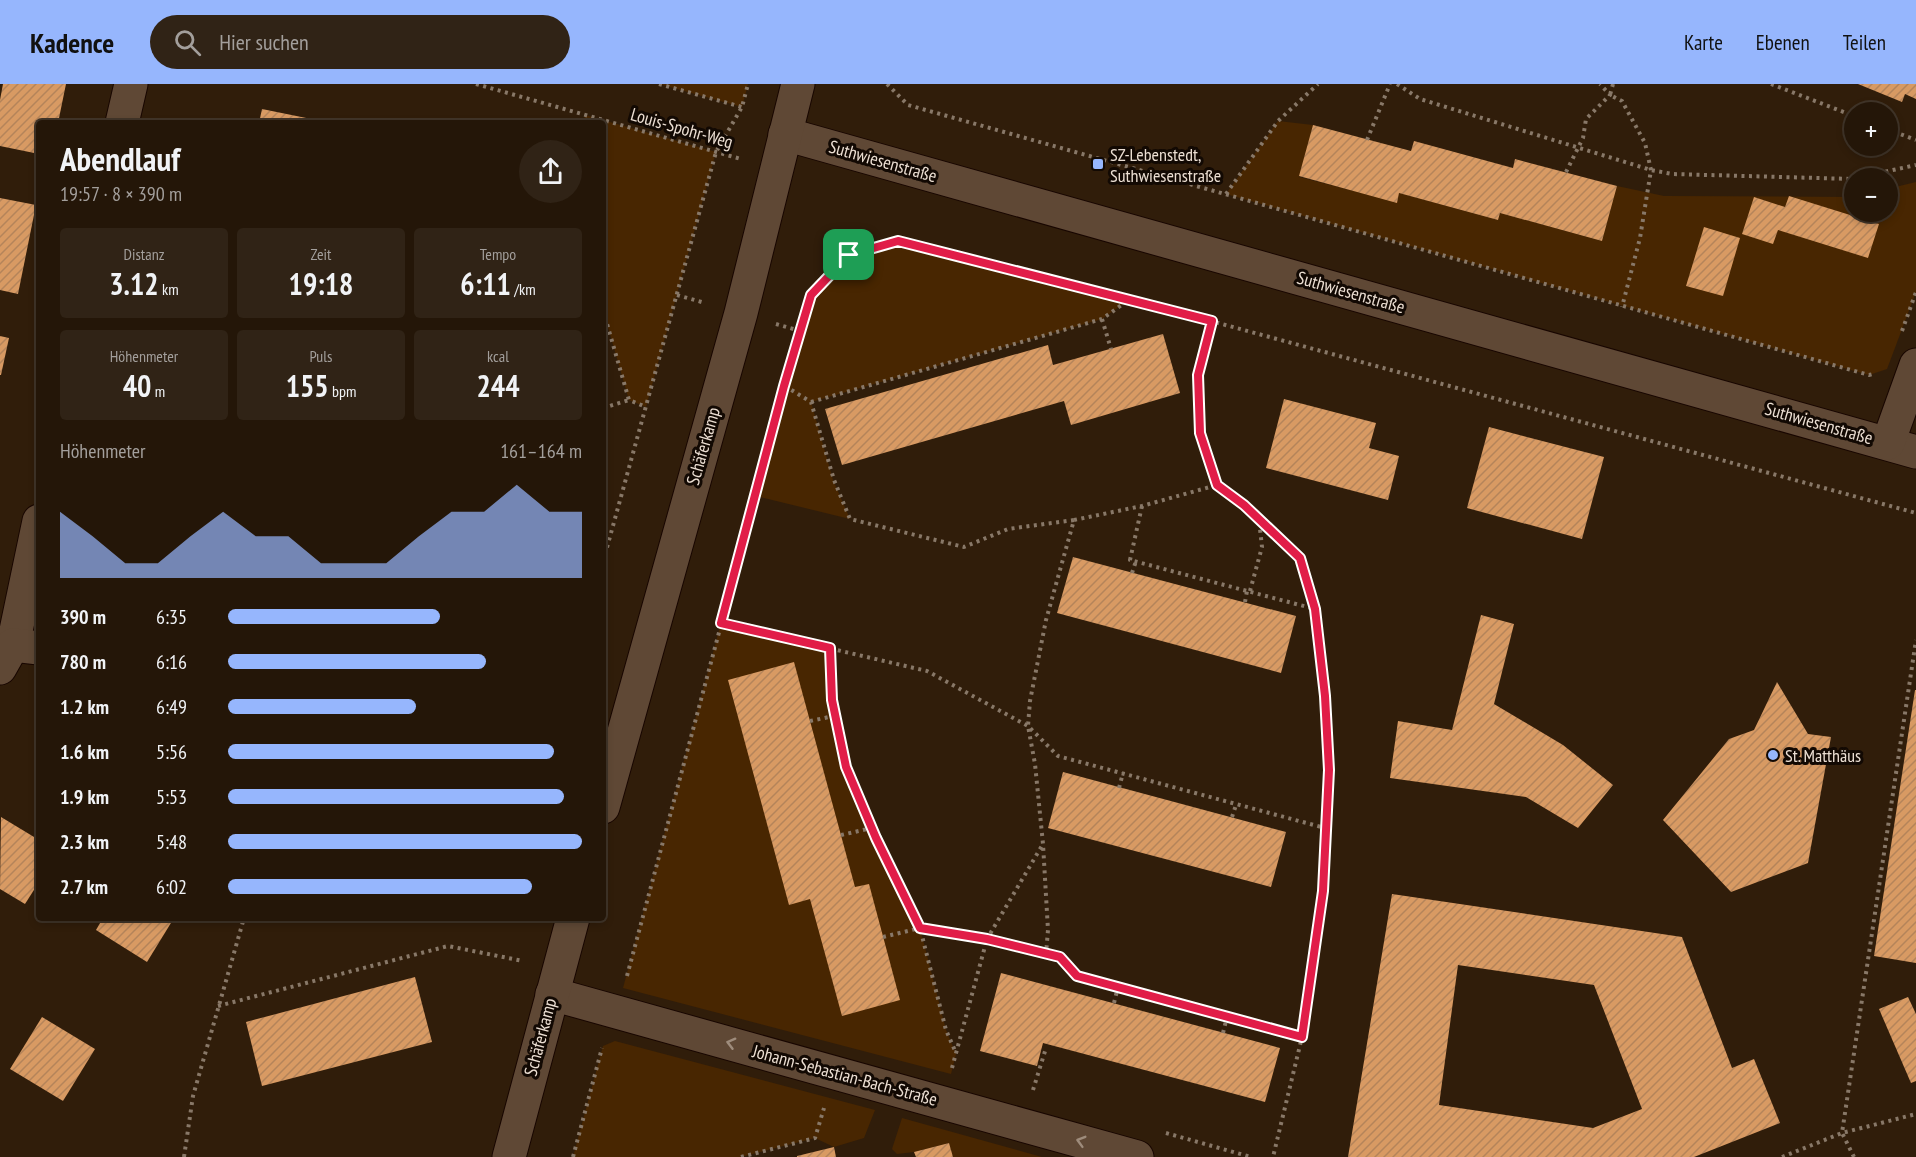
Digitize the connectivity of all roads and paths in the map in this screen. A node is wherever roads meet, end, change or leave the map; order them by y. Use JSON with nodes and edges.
{"nodes":[{"id":1,"x":131,"y":84,"type":"edge"},
{"id":2,"x":476,"y":84,"type":"edge"},
{"id":3,"x":659,"y":84,"type":"edge"},
{"id":4,"x":748,"y":84,"type":"edge"},
{"id":5,"x":798,"y":84,"type":"edge"},
{"id":6,"x":887,"y":84,"type":"edge"},
{"id":7,"x":1318,"y":84,"type":"edge"},
{"id":8,"x":1390,"y":84,"type":"edge"},
{"id":9,"x":1397,"y":84,"type":"edge"},
{"id":10,"x":1600,"y":84,"type":"edge"},
{"id":11,"x":1613,"y":84,"type":"edge"},
{"id":12,"x":1771,"y":84,"type":"edge"},
{"id":13,"x":1610,"y":95,"type":"junction"},
{"id":14,"x":742,"y":107,"type":"junction"},
{"id":15,"x":1844,"y":112,"type":"edge"},
{"id":16,"x":585,"y":115,"type":"junction"},
{"id":17,"x":123,"y":120,"type":"edge"},
{"id":18,"x":584,"y":120,"type":"edge"},
{"id":19,"x":603,"y":120,"type":"edge"},
{"id":20,"x":606,"y":121,"type":"edge"},
{"id":21,"x":1898,"y":133,"type":"edge"},
{"id":22,"x":785,"y":134,"type":"junction"},
{"id":23,"x":1367,"y":140,"type":"dead end"},
{"id":24,"x":1916,"y":140,"type":"edge"},
{"id":25,"x":1578,"y":147,"type":"junction"},
{"id":26,"x":716,"y":152,"type":"junction"},
{"id":27,"x":1916,"y":165,"type":"edge"},
{"id":28,"x":776,"y":169,"type":"junction"},
{"id":29,"x":1898,"y":169,"type":"edge"},
{"id":30,"x":1651,"y":171,"type":"junction"},
{"id":31,"x":1566,"y":172,"type":"dead end"},
{"id":32,"x":1844,"y":179,"type":"edge"},
{"id":33,"x":1226,"y":194,"type":"junction"},
{"id":34,"x":1916,"y":292,"type":"edge"},
{"id":35,"x":1130,"y":299,"type":"junction"},
{"id":36,"x":1622,"y":307,"type":"junction"},
{"id":37,"x":1102,"y":319,"type":"junction"},
{"id":38,"x":606,"y":320,"type":"edge"},
{"id":39,"x":1212,"y":321,"type":"junction"},
{"id":40,"x":1900,"y":337,"type":"dead end"},
{"id":41,"x":1111,"y":349,"type":"dead end"},
{"id":42,"x":1916,"y":365,"type":"edge"},
{"id":43,"x":1878,"y":372,"type":"dead end"},
{"id":44,"x":784,"y":386,"type":"junction"},
{"id":45,"x":629,"y":400,"type":"junction"},
{"id":46,"x":811,"y":402,"type":"junction"},
{"id":47,"x":606,"y":407,"type":"edge"},
{"id":48,"x":646,"y":407,"type":"junction"},
{"id":49,"x":1902,"y":447,"type":"edge"},
{"id":50,"x":1217,"y":485,"type":"junction"},
{"id":51,"x":1142,"y":506,"type":"junction"},
{"id":52,"x":1916,"y":513,"type":"edge"},
{"id":53,"x":1259,"y":519,"type":"junction"},
{"id":54,"x":1074,"y":520,"type":"junction"},
{"id":55,"x":36,"y":539,"type":"edge"},
{"id":56,"x":606,"y":551,"type":"edge"},
{"id":57,"x":1136,"y":561,"type":"junction"},
{"id":58,"x":1132,"y":573,"type":"dead end"},
{"id":59,"x":1249,"y":591,"type":"junction"},
{"id":60,"x":1245,"y":602,"type":"dead end"},
{"id":61,"x":1315,"y":609,"type":"junction"},
{"id":62,"x":721,"y":623,"type":"junction"},
{"id":63,"x":1916,"y":640,"type":"edge"},
{"id":64,"x":830,"y":648,"type":"junction"},
{"id":65,"x":17,"y":654,"type":"edge"},
{"id":66,"x":616,"y":710,"type":"edge"},
{"id":67,"x":834,"y":716,"type":"junction"},
{"id":68,"x":810,"y":721,"type":"dead end"},
{"id":69,"x":1028,"y":726,"type":"junction"},
{"id":70,"x":1123,"y":773,"type":"junction"},
{"id":71,"x":606,"y":785,"type":"edge"},
{"id":72,"x":1119,"y":788,"type":"dead end"},
{"id":73,"x":1236,"y":804,"type":"junction"},
{"id":74,"x":1232,"y":818,"type":"dead end"},
{"id":75,"x":872,"y":828,"type":"junction"},
{"id":76,"x":1325,"y":828,"type":"junction"},
{"id":77,"x":841,"y":836,"type":"dead end"},
{"id":78,"x":1043,"y":844,"type":"junction"},
{"id":79,"x":243,"y":921,"type":"edge"},
{"id":80,"x":572,"y":921,"type":"edge"},
{"id":81,"x":920,"y":928,"type":"junction"},
{"id":82,"x":883,"y":937,"type":"dead end"},
{"id":83,"x":987,"y":939,"type":"junction"},
{"id":84,"x":1046,"y":954,"type":"junction"},
{"id":85,"x":626,"y":976,"type":"dead end"},
{"id":86,"x":555,"y":981,"type":"junction"},
{"id":87,"x":1118,"y":987,"type":"junction"},
{"id":88,"x":1114,"y":1003,"type":"dead end"},
{"id":89,"x":218,"y":1006,"type":"junction"},
{"id":90,"x":1227,"y":1017,"type":"junction"},
{"id":91,"x":1223,"y":1033,"type":"dead end"},
{"id":92,"x":1302,"y":1037,"type":"junction"},
{"id":93,"x":1046,"y":1048,"type":"dead end"},
{"id":94,"x":956,"y":1054,"type":"junction"},
{"id":95,"x":951,"y":1074,"type":"dead end"},
{"id":96,"x":1031,"y":1096,"type":"dead end"},
{"id":97,"x":827,"y":1097,"type":"dead end"},
{"id":98,"x":1916,"y":1114,"type":"edge"},
{"id":99,"x":1842,"y":1132,"type":"junction"},
{"id":100,"x":1163,"y":1133,"type":"dead end"},
{"id":101,"x":772,"y":1149,"type":"junction"},
{"id":102,"x":184,"y":1157,"type":"edge"},
{"id":103,"x":508,"y":1157,"type":"edge"},
{"id":104,"x":741,"y":1157,"type":"edge"},
{"id":105,"x":774,"y":1157,"type":"edge"},
{"id":106,"x":1137,"y":1157,"type":"edge"},
{"id":107,"x":1251,"y":1157,"type":"edge"},
{"id":108,"x":1273,"y":1157,"type":"edge"},
{"id":109,"x":1782,"y":1157,"type":"edge"},
{"id":110,"x":1854,"y":1157,"type":"edge"}],
"edges":[{"from":1,"to":17,"type":"street"},
{"from":2,"to":16,"type":"path","name":"Louis-Spohr-Weg"},
{"from":3,"to":14,"type":"path"},
{"from":4,"to":14,"type":"path"},
{"from":5,"to":22,"type":"street","name":"Schäferkamp"},
{"from":6,"to":33,"type":"path"},
{"from":7,"to":33,"type":"path"},
{"from":8,"to":23,"type":"path"},
{"from":9,"to":25,"type":"path"},
{"from":10,"to":13,"type":"path"},
{"from":11,"to":13,"type":"path"},
{"from":12,"to":15,"type":"path"},
{"from":13,"to":25,"type":"path"},
{"from":13,"to":30,"type":"path"},
{"from":14,"to":26,"type":"path"},
{"from":16,"to":18,"type":"path"},
{"from":16,"to":19,"type":"path","name":"Louis-Spohr-Weg"},
{"from":20,"to":26,"type":"path","name":"Louis-Spohr-Weg"},
{"from":21,"to":24,"type":"path"},
{"from":22,"to":28,"type":"street","name":"Schäferkamp"},
{"from":22,"to":49,"type":"street","name":"Suthwiesenstraße"},
{"from":25,"to":30,"type":"path"},
{"from":25,"to":31,"type":"path"},
{"from":26,"to":28,"type":"path","name":"Louis-Spohr-Weg"},
{"from":26,"to":48,"type":"path"},
{"from":27,"to":29,"type":"path"},
{"from":28,"to":66,"type":"street","name":"Schäferkamp"},
{"from":30,"to":32,"type":"path"},
{"from":30,"to":36,"type":"path"},
{"from":33,"to":36,"type":"path"},
{"from":34,"to":40,"type":"path"},
{"from":35,"to":37,"type":"path"},
{"from":35,"to":39,"type":"path"},
{"from":35,"to":44,"type":"path"},
{"from":36,"to":43,"type":"path"},
{"from":37,"to":41,"type":"path"},
{"from":37,"to":46,"type":"path"},
{"from":38,"to":45,"type":"path"},
{"from":39,"to":50,"type":"path"},
{"from":39,"to":52,"type":"path"},
{"from":42,"to":49,"type":"street"},
{"from":44,"to":46,"type":"path"},
{"from":44,"to":62,"type":"path"},
{"from":45,"to":47,"type":"path"},
{"from":45,"to":48,"type":"path"},
{"from":46,"to":54,"type":"path"},
{"from":48,"to":56,"type":"path"},
{"from":50,"to":51,"type":"path"},
{"from":50,"to":53,"type":"path"},
{"from":51,"to":54,"type":"path"},
{"from":51,"to":57,"type":"path"},
{"from":53,"to":59,"type":"path"},
{"from":53,"to":61,"type":"path"},
{"from":54,"to":69,"type":"path"},
{"from":55,"to":65,"type":"street"},
{"from":57,"to":58,"type":"path"},
{"from":57,"to":59,"type":"path"},
{"from":59,"to":60,"type":"path"},
{"from":59,"to":61,"type":"path"},
{"from":61,"to":76,"type":"path"},
{"from":62,"to":64,"type":"path"},
{"from":62,"to":85,"type":"path"},
{"from":63,"to":99,"type":"path"},
{"from":64,"to":67,"type":"path"},
{"from":64,"to":69,"type":"path"},
{"from":66,"to":71,"type":"street","name":"Schäferkamp"},
{"from":67,"to":68,"type":"path"},
{"from":67,"to":75,"type":"path"},
{"from":69,"to":70,"type":"path"},
{"from":69,"to":78,"type":"path"},
{"from":70,"to":72,"type":"path"},
{"from":70,"to":73,"type":"path"},
{"from":73,"to":74,"type":"path"},
{"from":73,"to":76,"type":"path"},
{"from":75,"to":77,"type":"path"},
{"from":75,"to":81,"type":"path"},
{"from":76,"to":92,"type":"path"},
{"from":78,"to":83,"type":"path"},
{"from":78,"to":84,"type":"path"},
{"from":79,"to":89,"type":"path"},
{"from":80,"to":86,"type":"street","name":"Schäferkamp"},
{"from":81,"to":82,"type":"path"},
{"from":81,"to":83,"type":"path"},
{"from":81,"to":94,"type":"path"},
{"from":83,"to":84,"type":"path"},
{"from":83,"to":94,"type":"path"},
{"from":84,"to":87,"type":"path"},
{"from":86,"to":89,"type":"path"},
{"from":86,"to":103,"type":"street","name":"Schäferkamp"},
{"from":106,"to":86,"type":"street","name":"Johann-Sebastian-Bach-Straße","one_way":true},
{"from":87,"to":88,"type":"path"},
{"from":87,"to":90,"type":"path"},
{"from":89,"to":102,"type":"path"},
{"from":90,"to":91,"type":"path"},
{"from":90,"to":92,"type":"path"},
{"from":92,"to":108,"type":"path"},
{"from":93,"to":96,"type":"path"},
{"from":94,"to":95,"type":"path"},
{"from":97,"to":101,"type":"path"},
{"from":98,"to":99,"type":"path"},
{"from":99,"to":109,"type":"path"},
{"from":99,"to":110,"type":"path"},
{"from":100,"to":107,"type":"path"},
{"from":101,"to":104,"type":"path"},
{"from":101,"to":105,"type":"path"}]}
